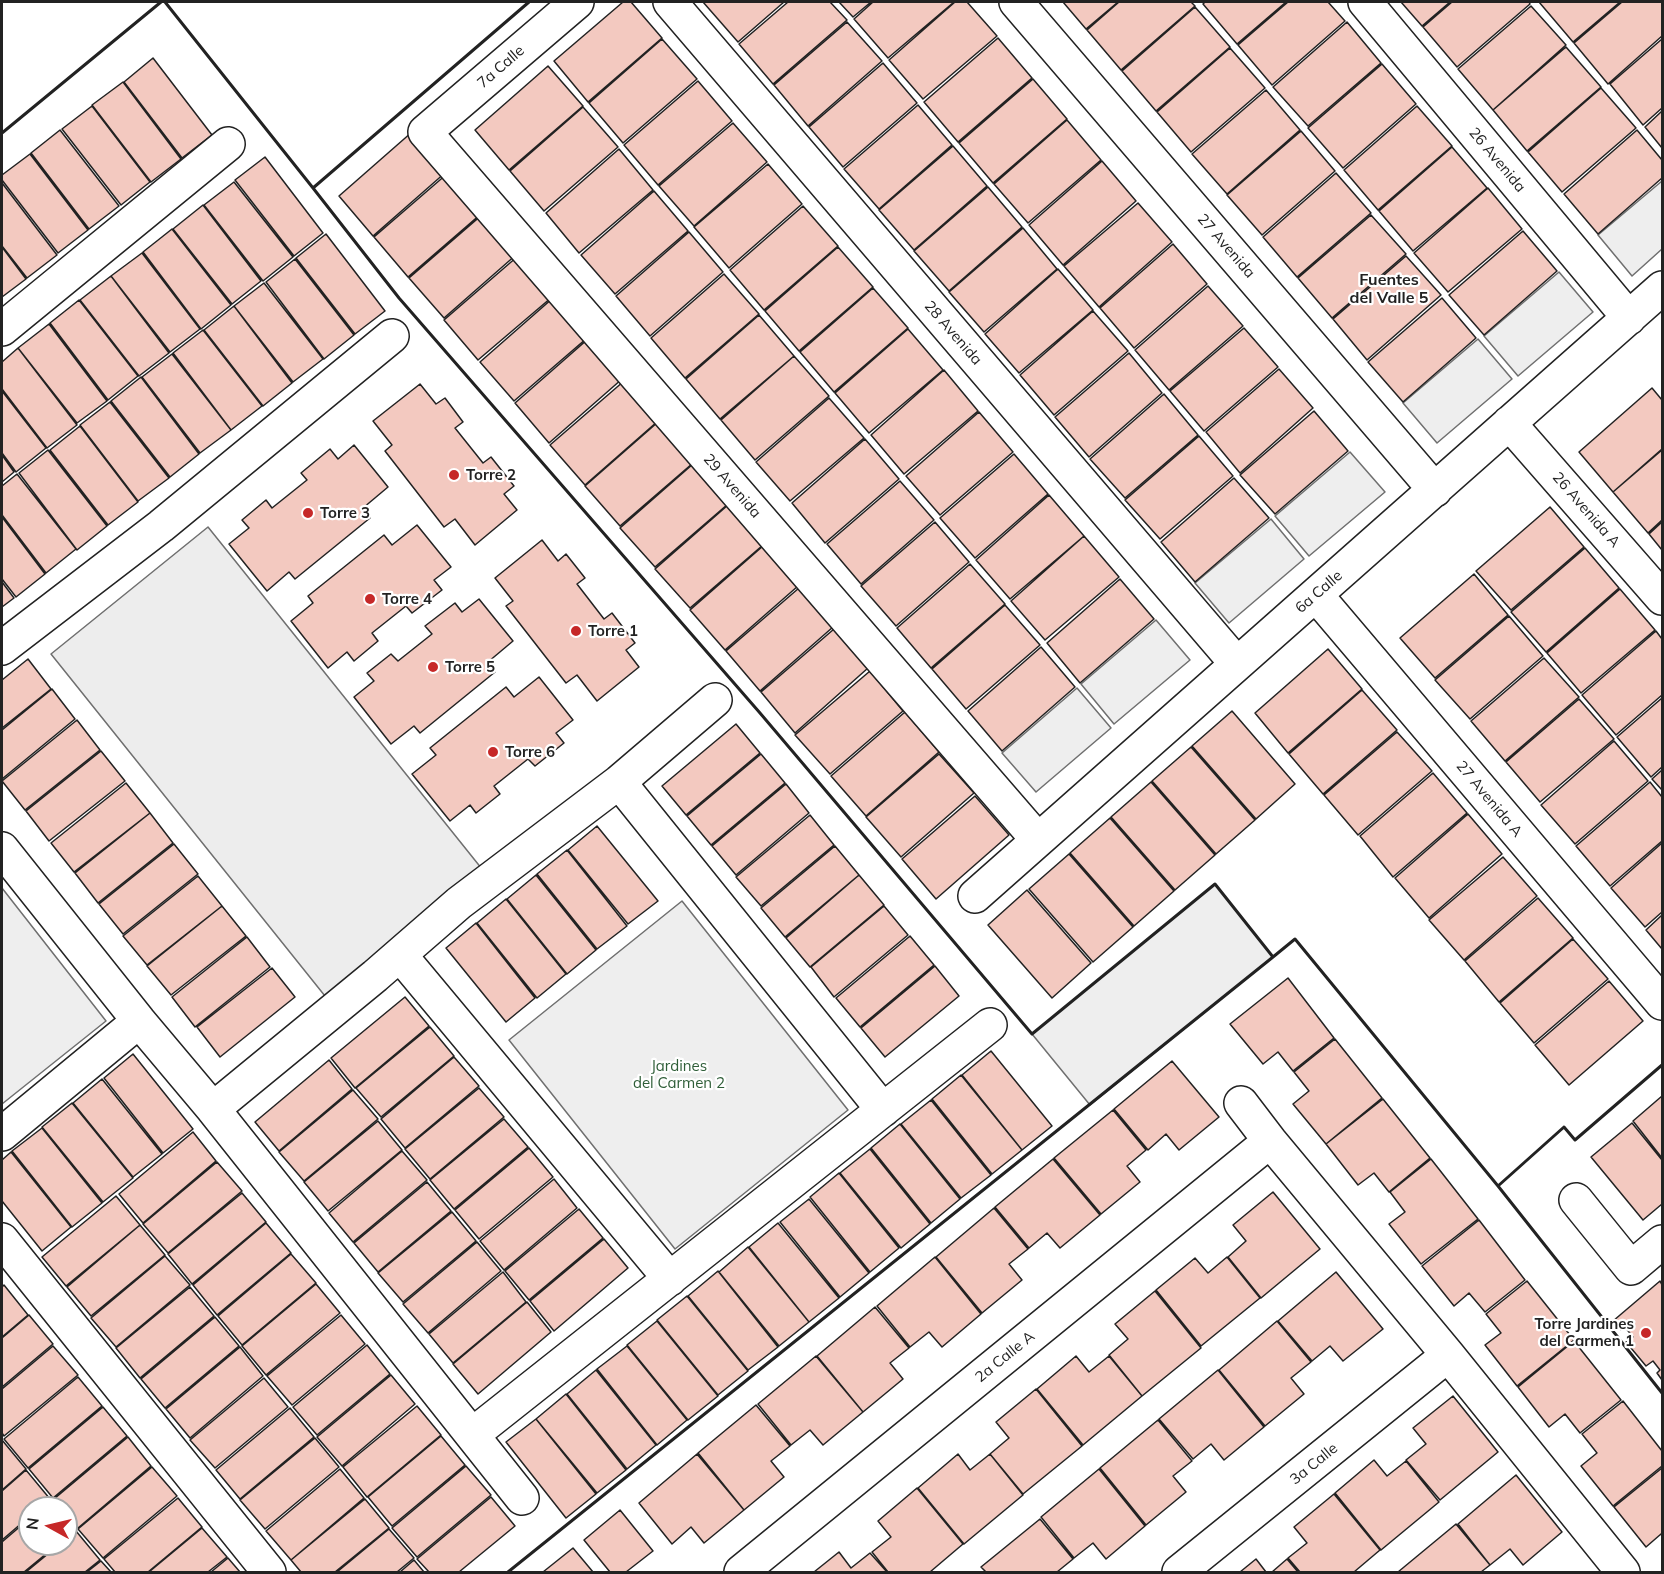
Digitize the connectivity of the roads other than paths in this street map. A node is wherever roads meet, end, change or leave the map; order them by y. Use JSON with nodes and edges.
{"nodes":[{"id":1,"x":577,"y":2,"type":"edge"},
{"id":2,"x":670,"y":2,"type":"edge"},
{"id":3,"x":1017,"y":2,"type":"edge"},
{"id":4,"x":1365,"y":2,"type":"edge"},
{"id":5,"x":425,"y":132,"type":"joint"},
{"id":6,"x":228,"y":144,"type":"dead end"},
{"id":7,"x":1662,"y":288,"type":"edge"},
{"id":8,"x":1629,"y":318,"type":"junction"},
{"id":9,"x":2,"y":329,"type":"edge"},
{"id":10,"x":392,"y":336,"type":"dead end"},
{"id":11,"x":1509,"y":423,"type":"junction"},
{"id":12,"x":1435,"y":490,"type":"junction"},
{"id":13,"x":1316,"y":595,"type":"junction"},
{"id":14,"x":1662,"y":598,"type":"edge"},
{"id":15,"x":2,"y":648,"type":"edge"},
{"id":16,"x":1236,"y":664,"type":"junction"},
{"id":17,"x":715,"y":700,"type":"dead end"},
{"id":18,"x":619,"y":782,"type":"junction"},
{"id":19,"x":1038,"y":840,"type":"junction"},
{"id":20,"x":2,"y":849,"type":"edge"},
{"id":21,"x":975,"y":896,"type":"dead end"},
{"id":22,"x":400,"y":955,"type":"junction"},
{"id":23,"x":1662,"y":1003,"type":"edge"},
{"id":24,"x":139,"y":1021,"type":"junction"},
{"id":25,"x":990,"y":1025,"type":"dead end"},
{"id":26,"x":1241,"y":1103,"type":"dead end"},
{"id":27,"x":213,"y":1109,"type":"junction"},
{"id":28,"x":883,"y":1110,"type":"junction"},
{"id":29,"x":2,"y":1134,"type":"edge"},
{"id":30,"x":1270,"y":1141,"type":"junction"},
{"id":31,"x":1576,"y":1200,"type":"dead end"},
{"id":32,"x":2,"y":1239,"type":"edge"},
{"id":33,"x":1662,"y":1242,"type":"edge"},
{"id":34,"x":670,"y":1279,"type":"junction"},
{"id":35,"x":1448,"y":1354,"type":"junction"},
{"id":36,"x":472,"y":1436,"type":"junction"},
{"id":37,"x":522,"y":1498,"type":"dead end"},
{"id":38,"x":1619,"y":1571,"type":"edge"},
{"id":39,"x":269,"y":1572,"type":"edge"},
{"id":40,"x":741,"y":1572,"type":"edge"},
{"id":41,"x":1179,"y":1572,"type":"edge"}],
"edges":[{"from":1,"to":5,"type":"street","name":"7a Calle"},
{"from":2,"to":16,"type":"street","name":"28 Avenida"},
{"from":3,"to":12,"type":"street","name":"27 Avenida"},
{"from":4,"to":8,"type":"street","name":"26 Avenida"},
{"from":5,"to":19,"type":"street","name":"29 Avenida"},
{"from":6,"to":9,"type":"street"},
{"from":7,"to":8,"type":"street","name":"6a Calle"},
{"from":8,"to":11,"type":"street","name":"6a Calle"},
{"from":10,"to":15,"type":"street"},
{"from":11,"to":12,"type":"street","name":"6a Calle"},
{"from":11,"to":14,"type":"street","name":"26 Avenida A"},
{"from":12,"to":13,"type":"street","name":"6a Calle"},
{"from":13,"to":16,"type":"street","name":"6a Calle"},
{"from":13,"to":23,"type":"street","name":"27 Avenida A"},
{"from":16,"to":19,"type":"street","name":"6a Calle"},
{"from":17,"to":18,"type":"street"},
{"from":18,"to":22,"type":"street"},
{"from":18,"to":28,"type":"street"},
{"from":19,"to":21,"type":"street","name":"6a Calle"},
{"from":20,"to":24,"type":"street"},
{"from":22,"to":27,"type":"street"},
{"from":22,"to":34,"type":"street"},
{"from":24,"to":27,"type":"street"},
{"from":24,"to":29,"type":"street"},
{"from":25,"to":28,"type":"street"},
{"from":26,"to":30,"type":"street"},
{"from":27,"to":36,"type":"street"},
{"from":28,"to":34,"type":"street"},
{"from":30,"to":35,"type":"street"},
{"from":30,"to":40,"type":"street","name":"2a Calle A"},
{"from":31,"to":33,"type":"street"},
{"from":32,"to":39,"type":"street"},
{"from":34,"to":36,"type":"street"},
{"from":35,"to":38,"type":"street"},
{"from":35,"to":41,"type":"street","name":"3a Calle"},
{"from":36,"to":37,"type":"street"}]}
